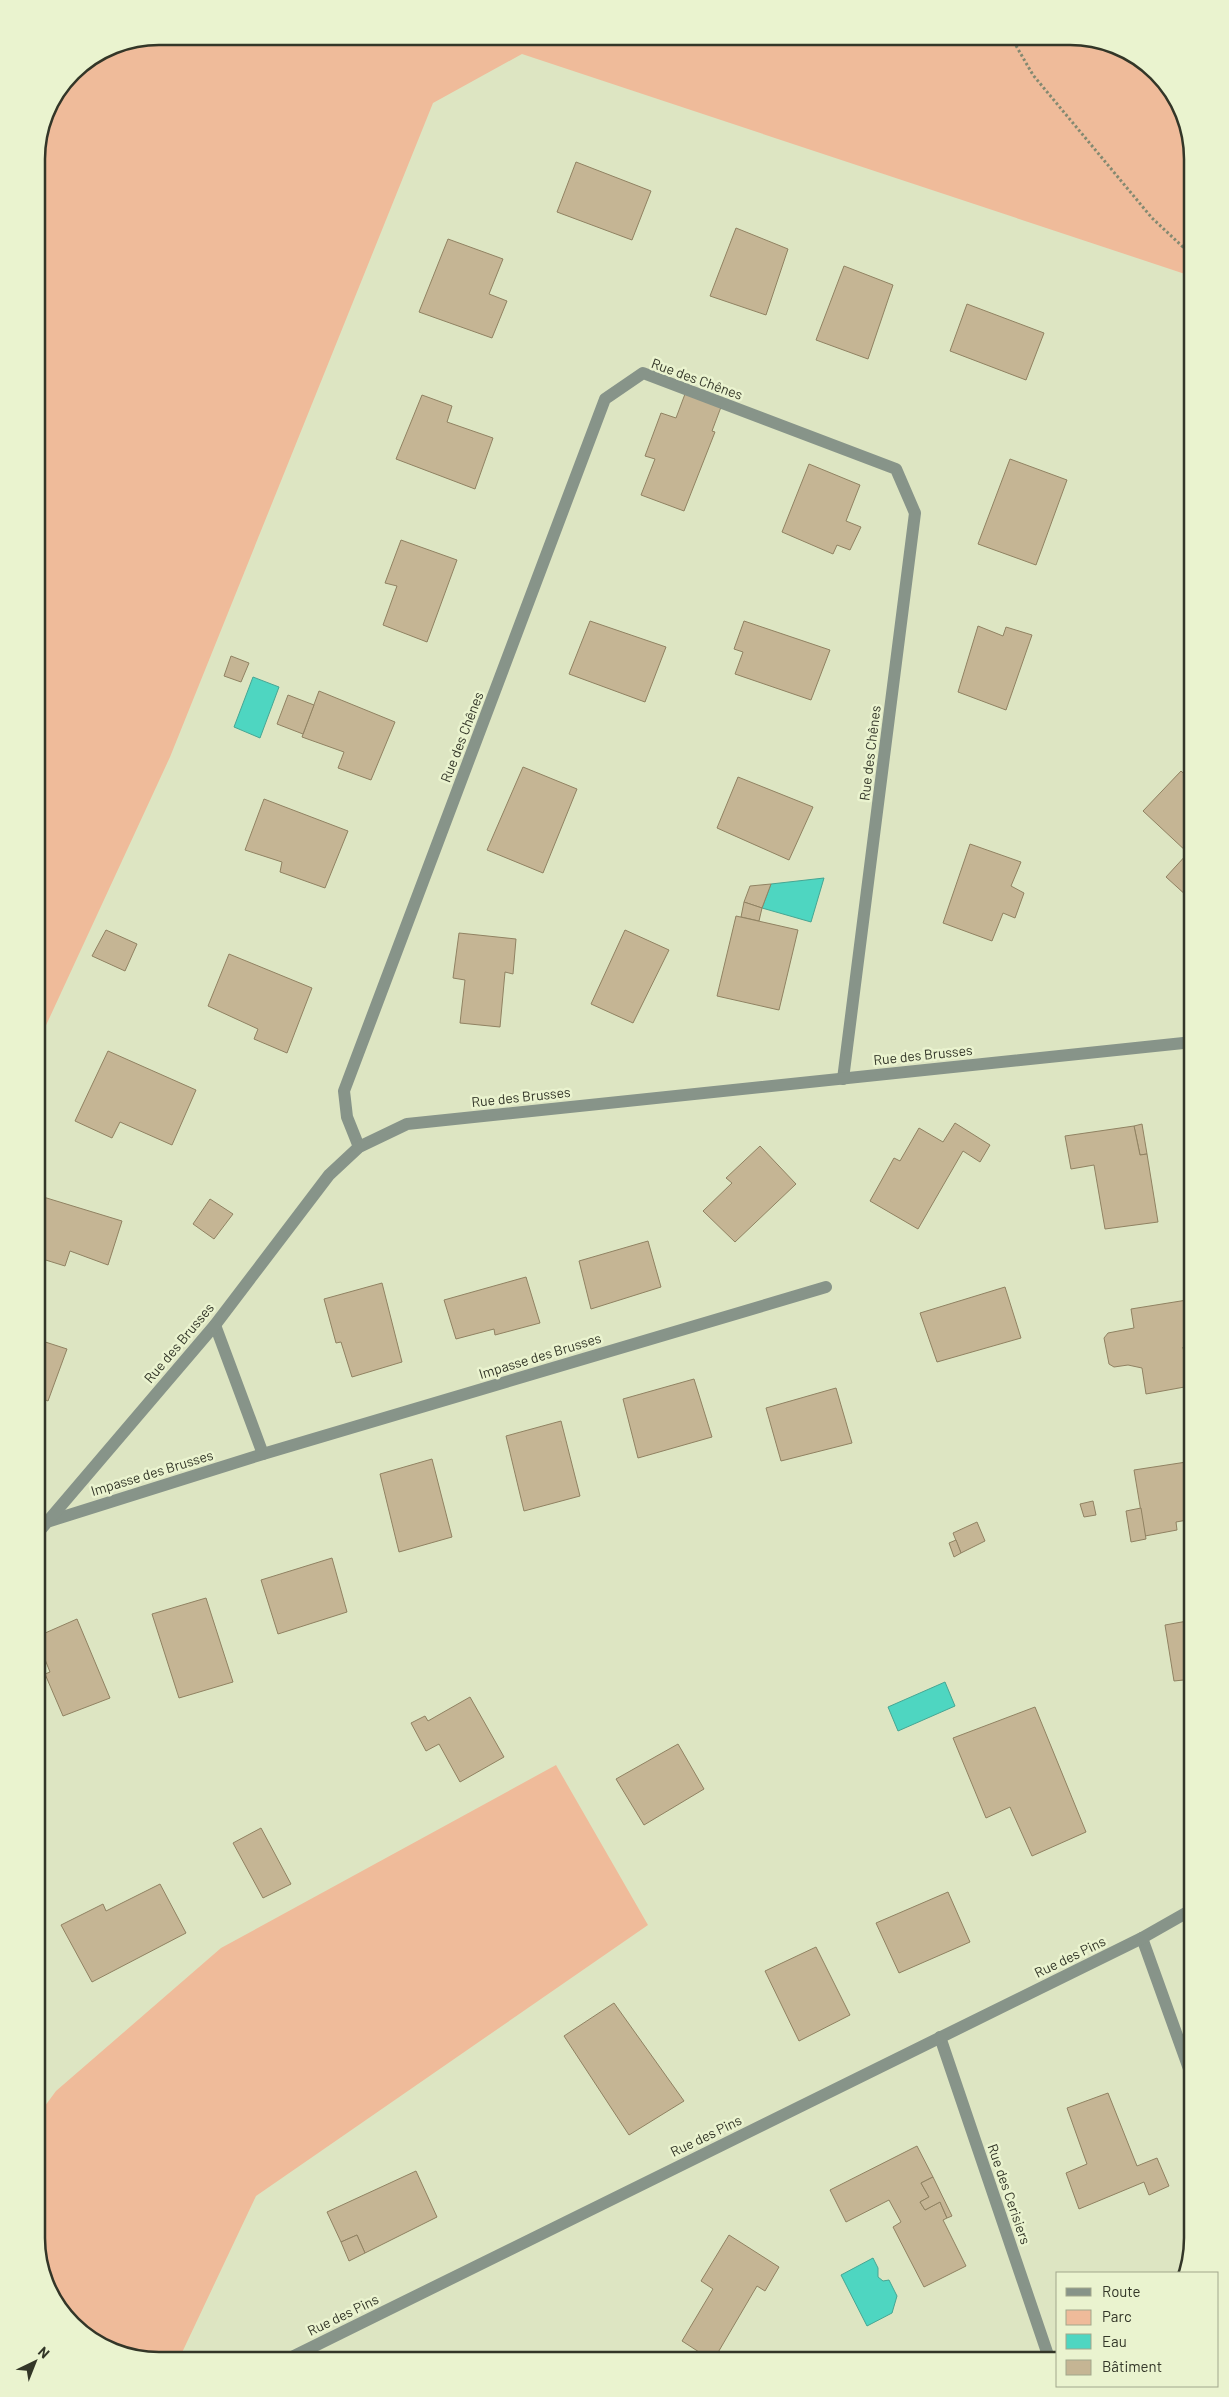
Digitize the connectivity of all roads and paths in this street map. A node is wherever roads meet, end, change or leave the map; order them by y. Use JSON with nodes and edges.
{"nodes":[{"id":1,"x":1016,"y":45,"type":"edge"},
{"id":2,"x":1184,"y":245,"type":"edge"},
{"id":3,"x":1184,"y":1043,"type":"edge"},
{"id":4,"x":843,"y":1079,"type":"junction"},
{"id":5,"x":358,"y":1147,"type":"junction"},
{"id":6,"x":826,"y":1287,"type":"dead end"},
{"id":7,"x":215,"y":1324,"type":"junction"},
{"id":8,"x":263,"y":1454,"type":"junction"},
{"id":9,"x":50,"y":1521,"type":"junction"},
{"id":10,"x":45,"y":1526,"type":"edge"},
{"id":11,"x":1184,"y":1914,"type":"edge"},
{"id":12,"x":1142,"y":1938,"type":"junction"},
{"id":13,"x":940,"y":2037,"type":"junction"},
{"id":14,"x":1184,"y":2055,"type":"edge"},
{"id":15,"x":300,"y":2352,"type":"edge"},
{"id":16,"x":1047,"y":2352,"type":"edge"}],
"edges":[{"from":1,"to":2,"type":"path"},
{"from":3,"to":4,"type":"street","name":"Rue des Brusses"},
{"from":4,"to":5,"type":"street","name":"Rue des Brusses"},
{"from":4,"to":5,"type":"street","name":"Rue des Chênes"},
{"from":5,"to":7,"type":"street","name":"Rue des Brusses"},
{"from":6,"to":8,"type":"street","name":"Impasse des Brusses"},
{"from":7,"to":8,"type":"street"},
{"from":7,"to":9,"type":"street","name":"Rue des Brusses"},
{"from":8,"to":9,"type":"street","name":"Impasse des Brusses"},
{"from":9,"to":10,"type":"street","name":"Rue des Brusses"},
{"from":11,"to":12,"type":"street","name":"Rue des Pins"},
{"from":12,"to":13,"type":"street","name":"Rue des Pins"},
{"from":12,"to":14,"type":"street"},
{"from":13,"to":15,"type":"street","name":"Rue des Pins"},
{"from":13,"to":16,"type":"street","name":"Rue des Cerisiers"}]}
